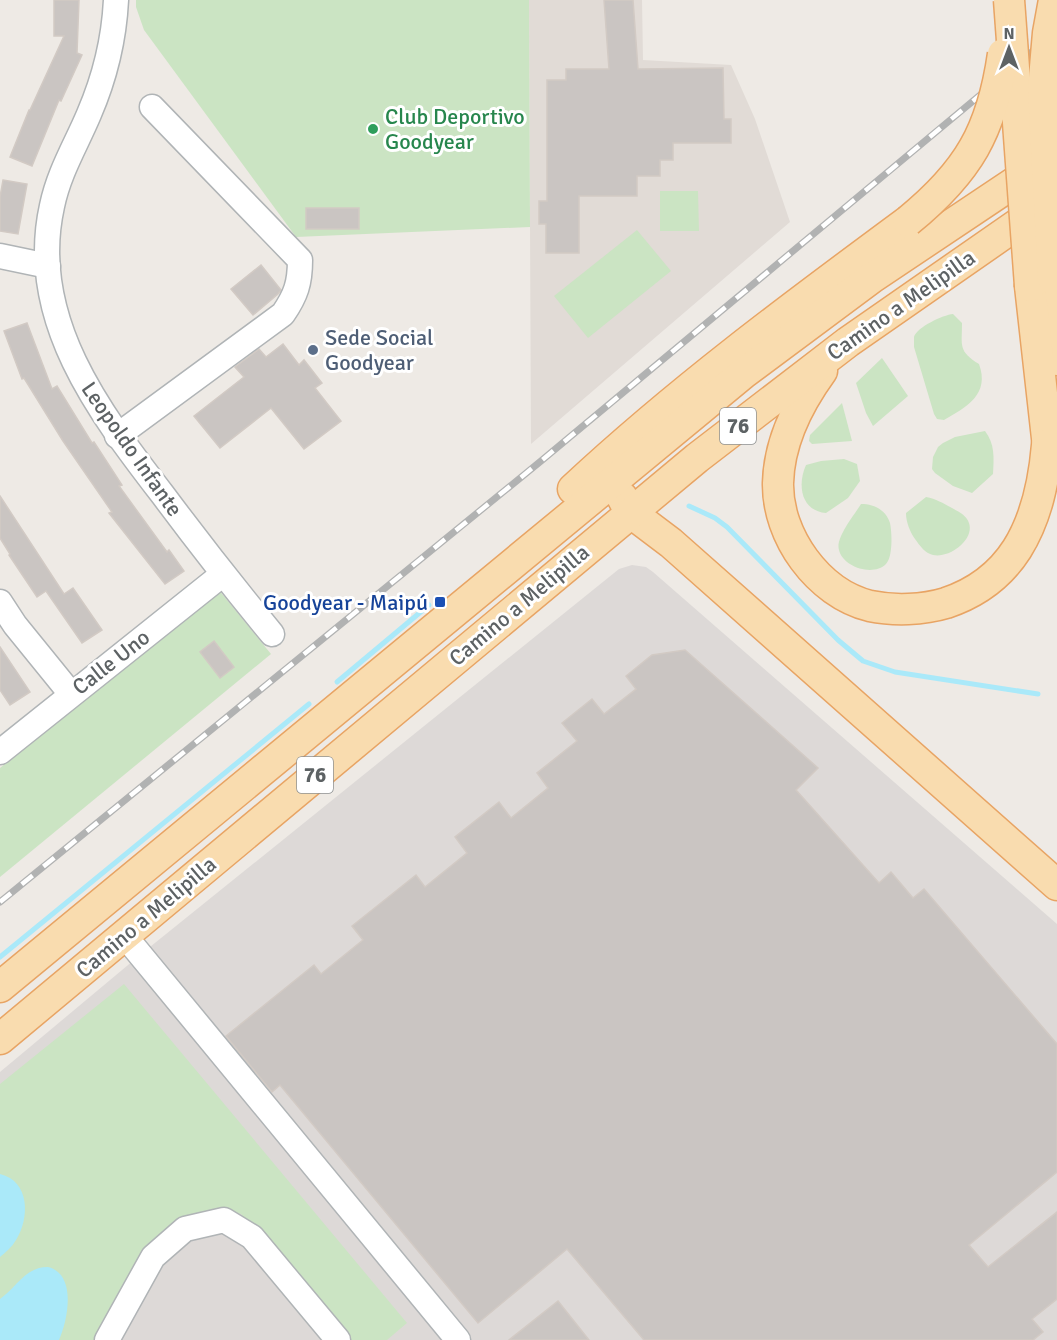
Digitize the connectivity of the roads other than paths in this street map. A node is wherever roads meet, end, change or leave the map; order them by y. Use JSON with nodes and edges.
{"nodes":[{"id":1,"x":116,"y":0,"type":"edge"},
{"id":2,"x":1009,"y":0,"type":"edge"},
{"id":3,"x":1054,"y":0,"type":"edge"},
{"id":4,"x":152,"y":107,"type":"dead end"},
{"id":5,"x":1057,"y":154,"type":"edge"},
{"id":6,"x":1057,"y":197,"type":"edge"},
{"id":7,"x":0,"y":256,"type":"edge"},
{"id":8,"x":48,"y":267,"type":"junction"},
{"id":9,"x":1047,"y":287,"type":"edge"},
{"id":10,"x":848,"y":342,"type":"junction"},
{"id":11,"x":1057,"y":362,"type":"edge"},
{"id":12,"x":117,"y":436,"type":"junction"},
{"id":13,"x":1047,"y":445,"type":"junction"},
{"id":14,"x":624,"y":471,"type":"junction"},
{"id":15,"x":1057,"y":503,"type":"edge"},
{"id":16,"x":630,"y":512,"type":"junction"},
{"id":17,"x":223,"y":574,"type":"junction"},
{"id":18,"x":493,"y":579,"type":"junction"},
{"id":19,"x":0,"y":602,"type":"edge"},
{"id":20,"x":272,"y":634,"type":"dead end"},
{"id":21,"x":71,"y":694,"type":"junction"},
{"id":22,"x":0,"y":752,"type":"edge"},
{"id":23,"x":1057,"y":885,"type":"edge"},
{"id":24,"x":124,"y":935,"type":"junction"},
{"id":25,"x":0,"y":987,"type":"edge"},
{"id":26,"x":0,"y":1039,"type":"edge"},
{"id":27,"x":107,"y":1340,"type":"edge"},
{"id":28,"x":338,"y":1340,"type":"edge"},
{"id":29,"x":458,"y":1340,"type":"edge"}],
"edges":[{"from":1,"to":8,"type":"street","name":"Leopoldo Infante"},
{"from":2,"to":9,"type":"main road","bridge":true},
{"from":2,"to":18,"type":"main road","bridge":true},
{"from":3,"to":9,"type":"main road","bridge":true},
{"from":4,"to":12,"type":"street"},
{"from":5,"to":14,"type":"main road","name":"Camino a Melipilla","number":"76"},
{"from":6,"to":10,"type":"main road","name":"Camino a Melipilla","number":"76"},
{"from":7,"to":8,"type":"street"},
{"from":8,"to":12,"type":"street","name":"Leopoldo Infante"},
{"from":9,"to":11,"type":"main road"},
{"from":9,"to":13,"type":"main road"},
{"from":10,"to":13,"type":"main road"},
{"from":10,"to":16,"type":"main road","name":"Camino a Melipilla","number":"76"},
{"from":12,"to":17,"type":"street","name":"Leopoldo Infante"},
{"from":13,"to":15,"type":"main road"},
{"from":14,"to":16,"type":"main road"},
{"from":14,"to":18,"type":"main road","name":"Camino a Melipilla","number":"76"},
{"from":16,"to":23,"type":"main road"},
{"from":16,"to":24,"type":"main road","name":"Camino a Melipilla","number":"76"},
{"from":17,"to":20,"type":"street","name":"Leopoldo Infante"},
{"from":17,"to":21,"type":"street","name":"Calle Uno"},
{"from":18,"to":25,"type":"main road","name":"Camino a Melipilla","number":"76"},
{"from":19,"to":21,"type":"street"},
{"from":21,"to":22,"type":"street","name":"Calle Uno"},
{"from":24,"to":26,"type":"main road","name":"Camino a Melipilla","number":"76"},
{"from":24,"to":29,"type":"street"},
{"from":27,"to":28,"type":"street"}]}
